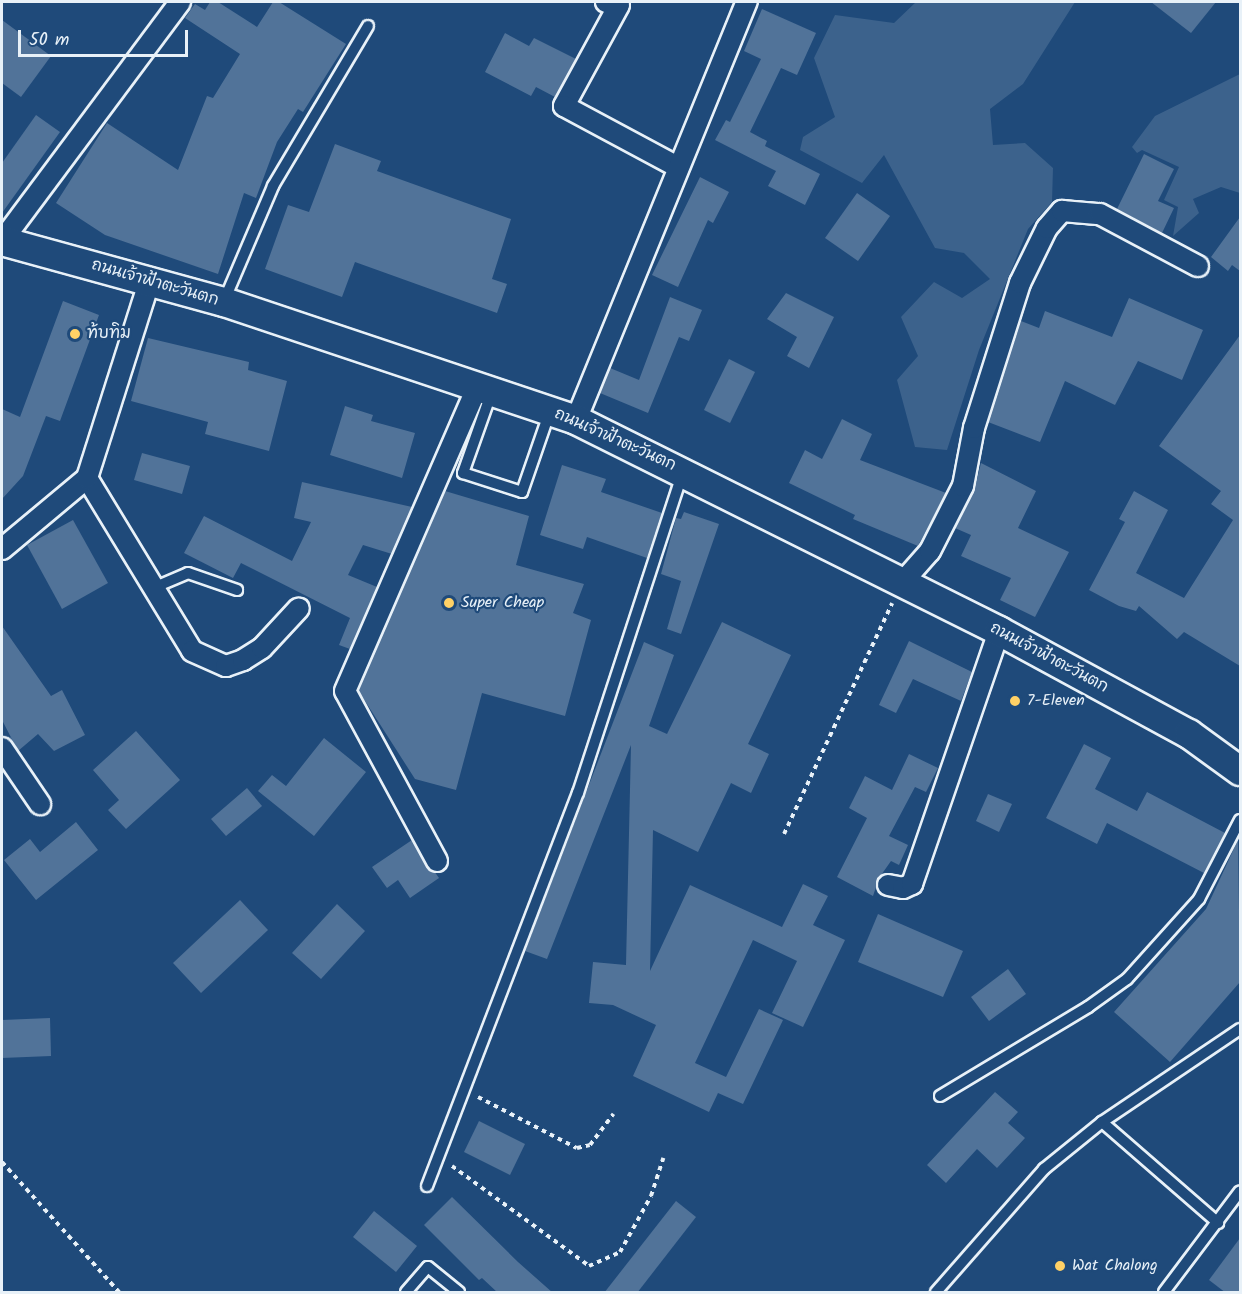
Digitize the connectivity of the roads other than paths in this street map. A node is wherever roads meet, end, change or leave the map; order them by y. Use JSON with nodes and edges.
{"nodes":[{"id":1,"x":180,"y":2,"type":"edge"},
{"id":2,"x":606,"y":2,"type":"edge"},
{"id":3,"x":747,"y":2,"type":"edge"},
{"id":4,"x":368,"y":26,"type":"dead end"},
{"id":5,"x":676,"y":166,"type":"junction"},
{"id":6,"x":2,"y":241,"type":"edge"},
{"id":7,"x":1198,"y":266,"type":"dead end"},
{"id":8,"x":149,"y":283,"type":"junction"},
{"id":9,"x":224,"y":302,"type":"junction"},
{"id":10,"x":485,"y":387,"type":"junction"},
{"id":11,"x":550,"y":411,"type":"junction"},
{"id":12,"x":576,"y":420,"type":"junction"},
{"id":13,"x":683,"y":470,"type":"junction"},
{"id":14,"x":87,"y":478,"type":"junction"},
{"id":15,"x":2,"y":549,"type":"edge"},
{"id":16,"x":900,"y":585,"type":"junction"},
{"id":17,"x":153,"y":588,"type":"junction"},
{"id":18,"x":237,"y":590,"type":"dead end"},
{"id":19,"x":299,"y":608,"type":"dead end"},
{"id":20,"x":999,"y":631,"type":"junction"},
{"id":21,"x":1189,"y":734,"type":"junction"},
{"id":22,"x":1240,"y":747,"type":"edge"},
{"id":23,"x":2,"y":748,"type":"edge"},
{"id":24,"x":1240,"y":771,"type":"edge"},
{"id":25,"x":40,"y":804,"type":"dead end"},
{"id":26,"x":1240,"y":820,"type":"edge"},
{"id":27,"x":437,"y":861,"type":"dead end"},
{"id":28,"x":888,"y":885,"type":"dead end"},
{"id":29,"x":1240,"y":1029,"type":"edge"},
{"id":30,"x":940,"y":1096,"type":"dead end"},
{"id":31,"x":1102,"y":1122,"type":"junction"},
{"id":32,"x":427,"y":1186,"type":"dead end"},
{"id":33,"x":1240,"y":1191,"type":"edge"},
{"id":34,"x":1218,"y":1223,"type":"junction"},
{"id":35,"x":406,"y":1293,"type":"edge"},
{"id":36,"x":459,"y":1293,"type":"edge"},
{"id":37,"x":936,"y":1293,"type":"edge"},
{"id":38,"x":1164,"y":1293,"type":"edge"}],
"edges":[{"from":1,"to":6,"type":"street"},
{"from":2,"to":5,"type":"street"},
{"from":3,"to":5,"type":"street"},
{"from":4,"to":9,"type":"lane"},
{"from":5,"to":12,"type":"street"},
{"from":6,"to":8,"type":"main road","name":"ถนนเจ้าฟ้าตะวันตก"},
{"from":7,"to":16,"type":"street"},
{"from":8,"to":9,"type":"main road","name":"ถนนเจ้าฟ้าตะวันตก"},
{"from":8,"to":14,"type":"street"},
{"from":9,"to":10,"type":"main road","name":"ถนนเจ้าฟ้าตะวันตก"},
{"from":10,"to":11,"type":"main road","name":"ถนนเจ้าฟ้าตะวันตก"},
{"from":10,"to":11,"type":"lane"},
{"from":10,"to":27,"type":"street"},
{"from":11,"to":12,"type":"main road","name":"ถนนเจ้าฟ้าตะวันตก"},
{"from":12,"to":13,"type":"main road","name":"ถนนเจ้าฟ้าตะวันตก"},
{"from":13,"to":16,"type":"main road","name":"ถนนเจ้าฟ้าตะวันตก"},
{"from":13,"to":32,"type":"lane"},
{"from":14,"to":15,"type":"street"},
{"from":14,"to":17,"type":"street"},
{"from":16,"to":20,"type":"main road","name":"ถนนเจ้าฟ้าตะวันตก"},
{"from":17,"to":18,"type":"lane"},
{"from":17,"to":19,"type":"street"},
{"from":20,"to":21,"type":"main road","name":"ถนนเจ้าฟ้าตะวันตก"},
{"from":20,"to":28,"type":"street"},
{"from":21,"to":22,"type":"main road","name":"ถนนเจ้าฟ้าตะวันตก"},
{"from":21,"to":24,"type":"main road","name":"ถนนเจ้าฟ้าตะวันตก"},
{"from":23,"to":25,"type":"street"},
{"from":26,"to":30,"type":"lane"},
{"from":29,"to":31,"type":"lane"},
{"from":31,"to":34,"type":"lane"},
{"from":31,"to":37,"type":"lane"},
{"from":33,"to":34,"type":"lane"},
{"from":34,"to":38,"type":"lane"},
{"from":35,"to":36,"type":"lane"}]}
